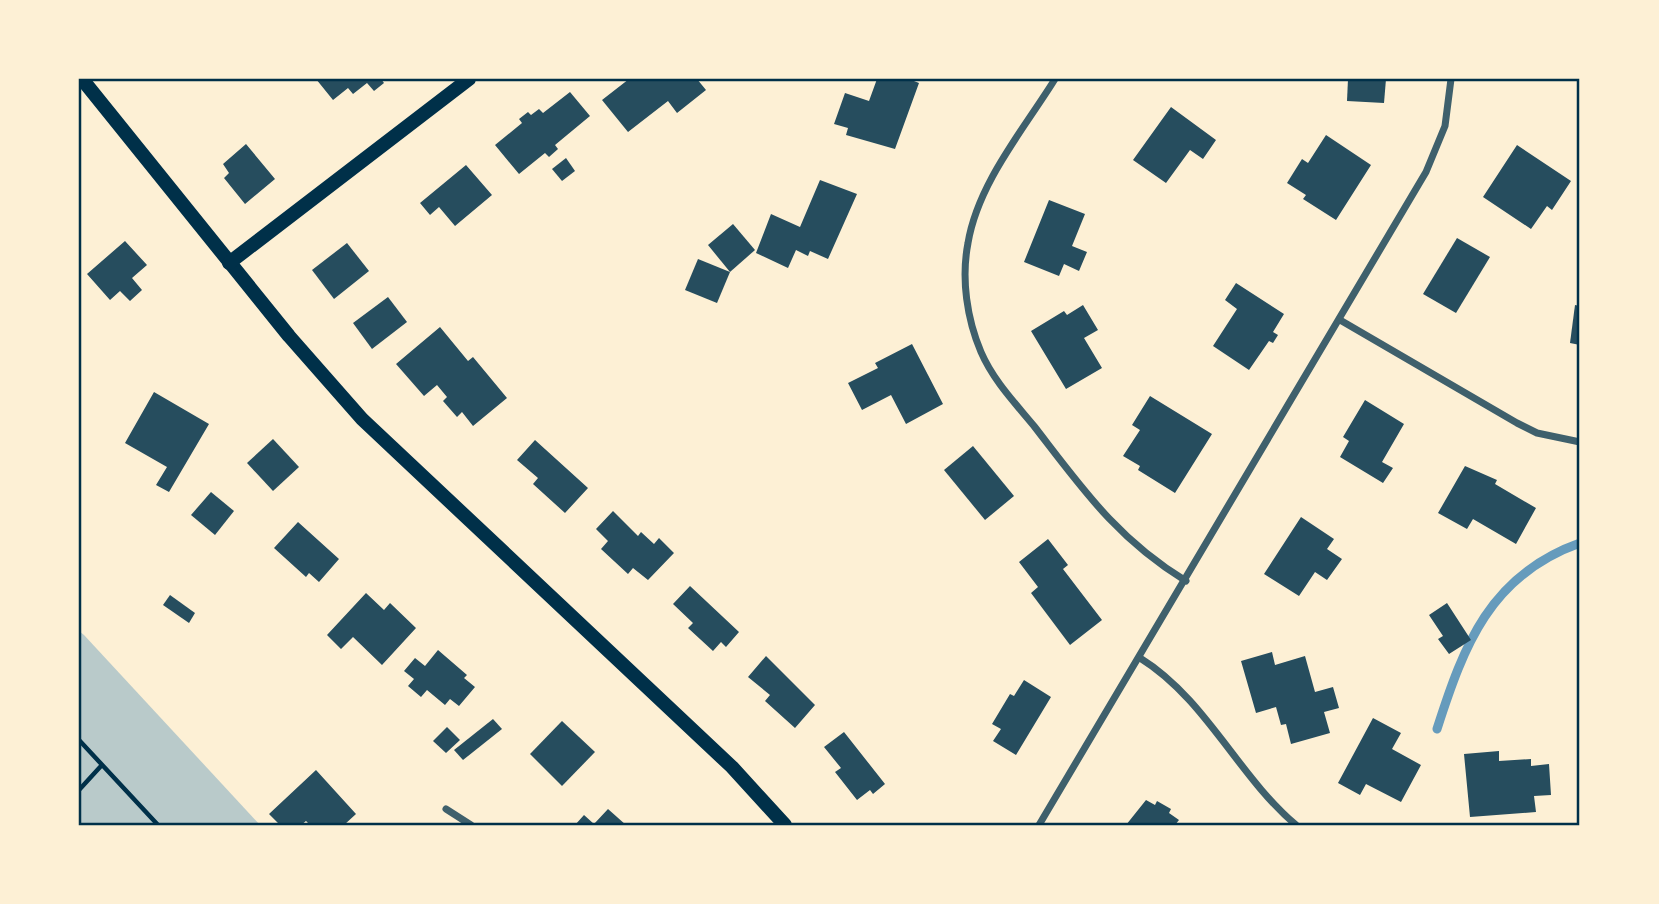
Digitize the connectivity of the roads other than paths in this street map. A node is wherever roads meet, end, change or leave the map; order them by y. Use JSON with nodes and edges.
{"nodes":[{"id":1,"x":82,"y":79,"type":"edge"},
{"id":2,"x":469,"y":79,"type":"edge"},
{"id":3,"x":1055,"y":79,"type":"edge"},
{"id":4,"x":1451,"y":79,"type":"edge"},
{"id":5,"x":229,"y":262,"type":"junction"},
{"id":6,"x":1340,"y":320,"type":"junction"},
{"id":7,"x":1580,"y":442,"type":"edge"},
{"id":8,"x":1185,"y":581,"type":"junction"},
{"id":9,"x":1140,"y":658,"type":"junction"},
{"id":10,"x":446,"y":809,"type":"dead end"},
{"id":11,"x":471,"y":825,"type":"edge"},
{"id":12,"x":785,"y":825,"type":"edge"},
{"id":13,"x":1039,"y":825,"type":"edge"},
{"id":14,"x":1296,"y":825,"type":"edge"}],
"edges":[{"from":1,"to":5,"type":"main road"},
{"from":2,"to":5,"type":"main road"},
{"from":3,"to":8,"type":"street"},
{"from":4,"to":6,"type":"street"},
{"from":5,"to":12,"type":"main road"},
{"from":6,"to":7,"type":"street"},
{"from":6,"to":8,"type":"street"},
{"from":8,"to":9,"type":"street"},
{"from":9,"to":13,"type":"street"},
{"from":9,"to":14,"type":"street"},
{"from":10,"to":11,"type":"street"}]}
